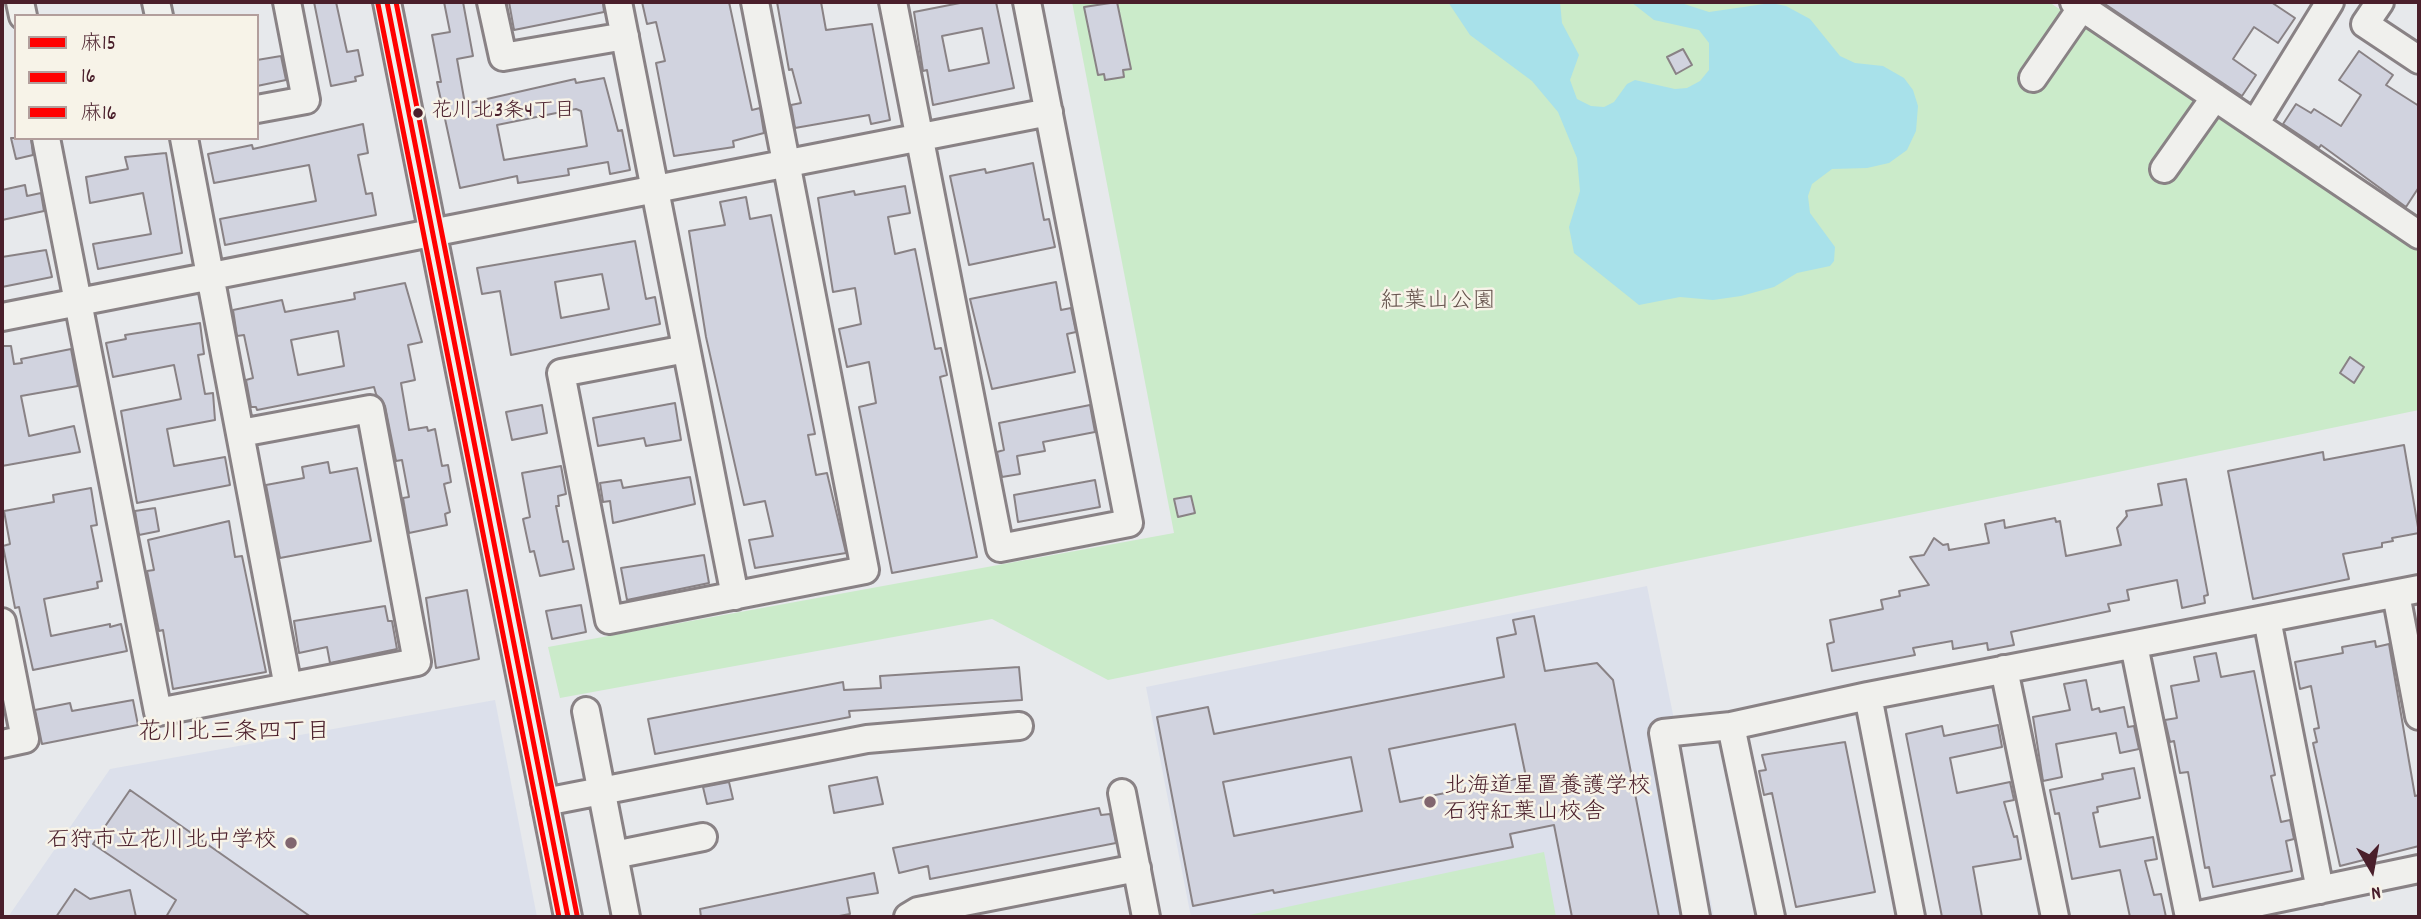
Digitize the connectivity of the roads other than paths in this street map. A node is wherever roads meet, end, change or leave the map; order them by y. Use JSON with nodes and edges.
{"nodes":[{"id":1,"x":286,"y":2,"type":"edge"},
{"id":2,"x":387,"y":2,"type":"edge"},
{"id":3,"x":491,"y":2,"type":"edge"},
{"id":4,"x":618,"y":2,"type":"edge"},
{"id":5,"x":755,"y":2,"type":"edge"},
{"id":6,"x":893,"y":2,"type":"edge"},
{"id":7,"x":1027,"y":2,"type":"edge"},
{"id":8,"x":2330,"y":2,"type":"edge"},
{"id":9,"x":2380,"y":2,"type":"edge"},
{"id":10,"x":2078,"y":5,"type":"edge"},
{"id":11,"x":625,"y":36,"type":"junction"},
{"id":12,"x":2419,"y":60,"type":"edge"},
{"id":13,"x":2033,"y":78,"type":"dead end"},
{"id":14,"x":2215,"y":97,"type":"junction"},
{"id":15,"x":259,"y":109,"type":"edge"},
{"id":16,"x":1049,"y":112,"type":"junction"},
{"id":17,"x":2255,"y":124,"type":"junction"},
{"id":18,"x":919,"y":136,"type":"junction"},
{"id":19,"x":46,"y":140,"type":"edge"},
{"id":20,"x":184,"y":140,"type":"edge"},
{"id":21,"x":786,"y":162,"type":"junction"},
{"id":22,"x":2164,"y":169,"type":"dead end"},
{"id":23,"x":654,"y":187,"type":"junction"},
{"id":24,"x":432,"y":233,"type":"junction"},
{"id":25,"x":2419,"y":235,"type":"edge"},
{"id":26,"x":209,"y":276,"type":"junction"},
{"id":27,"x":78,"y":302,"type":"junction"},
{"id":28,"x":2,"y":317,"type":"edge"},
{"id":29,"x":686,"y":349,"type":"junction"},
{"id":30,"x":241,"y":433,"type":"junction"},
{"id":31,"x":2407,"y":591,"type":"edge"},
{"id":32,"x":735,"y":596,"type":"junction"},
{"id":33,"x":2267,"y":619,"type":"junction"},
{"id":34,"x":2,"y":622,"type":"edge"},
{"id":35,"x":2134,"y":645,"type":"junction"},
{"id":36,"x":2004,"y":669,"type":"junction"},
{"id":37,"x":288,"y":687,"type":"junction"},
{"id":38,"x":1868,"y":696,"type":"junction"},
{"id":39,"x":586,"y":711,"type":"dead end"},
{"id":40,"x":2419,"y":716,"type":"edge"},
{"id":41,"x":1019,"y":726,"type":"dead end"},
{"id":42,"x":1731,"y":726,"type":"junction"},
{"id":43,"x":2,"y":744,"type":"edge"},
{"id":44,"x":601,"y":792,"type":"junction"},
{"id":45,"x":1122,"y":793,"type":"dead end"},
{"id":46,"x":545,"y":802,"type":"junction"},
{"id":47,"x":704,"y":837,"type":"dead end"},
{"id":48,"x":614,"y":855,"type":"junction"},
{"id":49,"x":1137,"y":868,"type":"junction"},
{"id":50,"x":2419,"y":869,"type":"edge"},
{"id":51,"x":2320,"y":890,"type":"junction"},
{"id":52,"x":956,"y":911,"type":"edge"},
{"id":53,"x":568,"y":917,"type":"edge"},
{"id":54,"x":626,"y":917,"type":"edge"},
{"id":55,"x":908,"y":917,"type":"edge"},
{"id":56,"x":1146,"y":917,"type":"edge"},
{"id":57,"x":1696,"y":917,"type":"edge"},
{"id":58,"x":1771,"y":917,"type":"edge"},
{"id":59,"x":1911,"y":917,"type":"edge"},
{"id":60,"x":2055,"y":917,"type":"edge"}],
"edges":[{"from":1,"to":15,"type":"street"},
{"from":2,"to":24,"type":"street"},
{"from":3,"to":11,"type":"street"},
{"from":4,"to":11,"type":"street"},
{"from":5,"to":21,"type":"street"},
{"from":6,"to":18,"type":"street"},
{"from":7,"to":16,"type":"street"},
{"from":8,"to":17,"type":"street"},
{"from":9,"to":12,"type":"street"},
{"from":10,"to":13,"type":"street"},
{"from":10,"to":14,"type":"street"},
{"from":11,"to":23,"type":"street"},
{"from":14,"to":17,"type":"street"},
{"from":14,"to":22,"type":"street"},
{"from":16,"to":18,"type":"street"},
{"from":16,"to":18,"type":"street"},
{"from":17,"to":25,"type":"street"},
{"from":18,"to":21,"type":"street"},
{"from":19,"to":27,"type":"street"},
{"from":20,"to":26,"type":"street"},
{"from":21,"to":23,"type":"street"},
{"from":21,"to":32,"type":"street"},
{"from":23,"to":24,"type":"street"},
{"from":23,"to":29,"type":"street"},
{"from":24,"to":26,"type":"street"},
{"from":24,"to":46,"type":"street"},
{"from":26,"to":27,"type":"street"},
{"from":26,"to":30,"type":"street"},
{"from":27,"to":28,"type":"street"},
{"from":27,"to":37,"type":"street"},
{"from":29,"to":32,"type":"street"},
{"from":29,"to":32,"type":"street"},
{"from":30,"to":37,"type":"street"},
{"from":30,"to":37,"type":"street"},
{"from":31,"to":33,"type":"street"},
{"from":31,"to":40,"type":"street"},
{"from":33,"to":35,"type":"street"},
{"from":33,"to":51,"type":"street"},
{"from":34,"to":43,"type":"street"},
{"from":35,"to":36,"type":"street"},
{"from":35,"to":51,"type":"street"},
{"from":36,"to":38,"type":"street"},
{"from":36,"to":60,"type":"street"},
{"from":38,"to":42,"type":"street"},
{"from":38,"to":59,"type":"street"},
{"from":39,"to":44,"type":"street"},
{"from":41,"to":44,"type":"street"},
{"from":42,"to":57,"type":"street"},
{"from":42,"to":58,"type":"street"},
{"from":44,"to":46,"type":"street"},
{"from":44,"to":48,"type":"street"},
{"from":45,"to":49,"type":"street"},
{"from":46,"to":53,"type":"street"},
{"from":47,"to":48,"type":"street"},
{"from":48,"to":54,"type":"street"},
{"from":49,"to":52,"type":"street"},
{"from":49,"to":56,"type":"street"},
{"from":50,"to":51,"type":"street"},
{"from":52,"to":55,"type":"street"}]}
